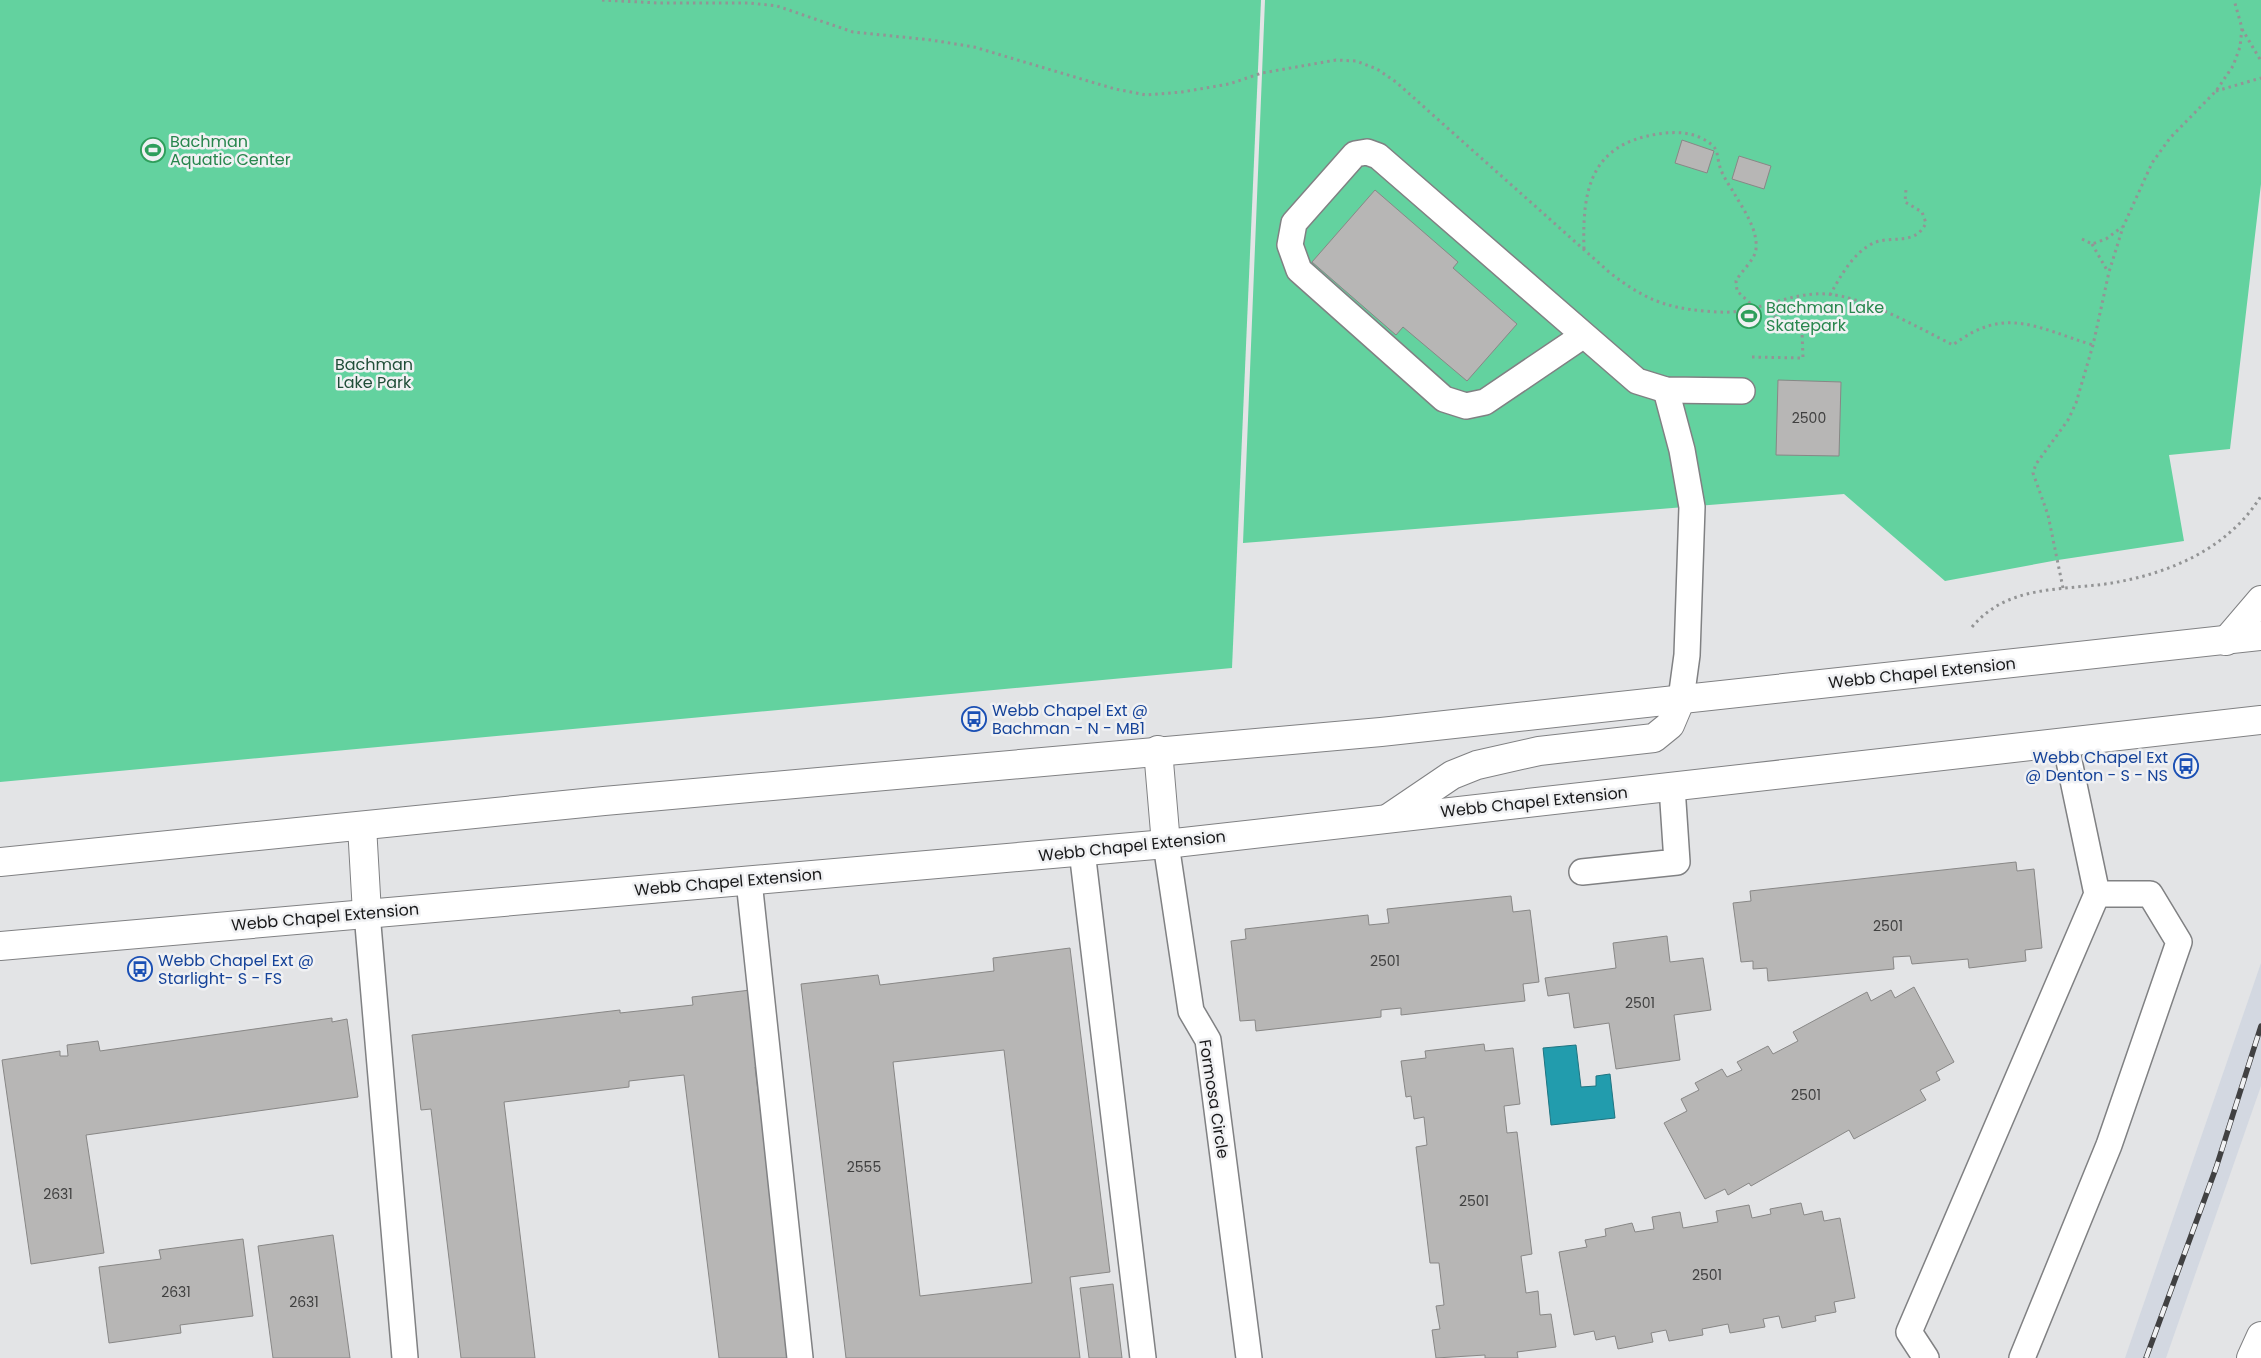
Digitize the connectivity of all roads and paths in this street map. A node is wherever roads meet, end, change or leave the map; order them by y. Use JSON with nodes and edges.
{"nodes":[{"id":1,"x":602,"y":0,"type":"edge"},
{"id":2,"x":2234,"y":0,"type":"edge"},
{"id":3,"x":2242,"y":28,"type":"junction"},
{"id":4,"x":2261,"y":61,"type":"edge"},
{"id":5,"x":2261,"y":78,"type":"edge"},
{"id":6,"x":2216,"y":91,"type":"junction"},
{"id":7,"x":1906,"y":188,"type":"dead end"},
{"id":8,"x":2123,"y":227,"type":"junction"},
{"id":9,"x":2082,"y":239,"type":"dead end"},
{"id":10,"x":2092,"y":244,"type":"junction"},
{"id":11,"x":1584,"y":250,"type":"junction"},
{"id":12,"x":2109,"y":272,"type":"junction"},
{"id":13,"x":1830,"y":294,"type":"junction"},
{"id":14,"x":1777,"y":300,"type":"junction"},
{"id":15,"x":1754,"y":307,"type":"junction"},
{"id":16,"x":1584,"y":335,"type":"junction"},
{"id":17,"x":2093,"y":345,"type":"junction"},
{"id":18,"x":1803,"y":358,"type":"dead end"},
{"id":19,"x":1666,"y":390,"type":"junction"},
{"id":20,"x":1742,"y":391,"type":"dead end"},
{"id":21,"x":2261,"y":496,"type":"edge"},
{"id":22,"x":2063,"y":588,"type":"junction"},
{"id":23,"x":2261,"y":600,"type":"edge"},
{"id":24,"x":1972,"y":627,"type":"dead end"},
{"id":25,"x":2261,"y":636,"type":"edge"},
{"id":26,"x":2226,"y":641,"type":"junction"},
{"id":27,"x":1681,"y":698,"type":"junction"},
{"id":28,"x":2261,"y":720,"type":"edge"},
{"id":29,"x":2064,"y":742,"type":"junction"},
{"id":30,"x":1158,"y":750,"type":"junction"},
{"id":31,"x":1672,"y":787,"type":"junction"},
{"id":32,"x":1387,"y":819,"type":"junction"},
{"id":33,"x":362,"y":826,"type":"junction"},
{"id":34,"x":1166,"y":844,"type":"junction"},
{"id":35,"x":1082,"y":851,"type":"junction"},
{"id":36,"x":0,"y":862,"type":"edge"},
{"id":37,"x":1582,"y":872,"type":"dead end"},
{"id":38,"x":749,"y":881,"type":"junction"},
{"id":39,"x":2097,"y":894,"type":"junction"},
{"id":40,"x":366,"y":913,"type":"junction"},
{"id":41,"x":0,"y":946,"type":"edge"},
{"id":42,"x":2261,"y":1336,"type":"edge"},
{"id":43,"x":405,"y":1358,"type":"edge"},
{"id":44,"x":800,"y":1358,"type":"edge"},
{"id":45,"x":1143,"y":1358,"type":"edge"},
{"id":46,"x":1249,"y":1358,"type":"edge"},
{"id":47,"x":1926,"y":1358,"type":"edge"},
{"id":48,"x":2022,"y":1358,"type":"edge"},
{"id":49,"x":2251,"y":1358,"type":"edge"}],
"edges":[{"from":1,"to":11,"type":"path"},
{"from":2,"to":3,"type":"path"},
{"from":3,"to":4,"type":"path"},
{"from":3,"to":6,"type":"path"},
{"from":5,"to":6,"type":"path"},
{"from":6,"to":8,"type":"path"},
{"from":7,"to":13,"type":"path"},
{"from":8,"to":10,"type":"path"},
{"from":8,"to":12,"type":"path"},
{"from":9,"to":10,"type":"path"},
{"from":10,"to":12,"type":"path"},
{"from":11,"to":15,"type":"path"},
{"from":11,"to":15,"type":"path"},
{"from":12,"to":17,"type":"path"},
{"from":13,"to":14,"type":"path"},
{"from":13,"to":17,"type":"path"},
{"from":14,"to":15,"type":"path"},
{"from":14,"to":18,"type":"path"},
{"from":16,"to":16,"type":"lane"},
{"from":16,"to":19,"type":"lane"},
{"from":17,"to":22,"type":"path"},
{"from":19,"to":20,"type":"lane"},
{"from":19,"to":27,"type":"lane"},
{"from":21,"to":22,"type":"path"},
{"from":22,"to":24,"type":"path"},
{"from":23,"to":26,"type":"main road"},
{"from":25,"to":26,"type":"main road","name":"Webb Chapel Extension"},
{"from":26,"to":27,"type":"main road","name":"Webb Chapel Extension"},
{"from":27,"to":30,"type":"main road","name":"Webb Chapel Extension"},
{"from":27,"to":32,"type":"main road"},
{"from":28,"to":29,"type":"main road","name":"Webb Chapel Extension"},
{"from":29,"to":31,"type":"main road","name":"Webb Chapel Extension"},
{"from":29,"to":39,"type":"lane"},
{"from":30,"to":33,"type":"main road","name":"Webb Chapel Extension"},
{"from":30,"to":34,"type":"main road"},
{"from":31,"to":32,"type":"main road","name":"Webb Chapel Extension"},
{"from":31,"to":37,"type":"lane"},
{"from":32,"to":34,"type":"main road","name":"Webb Chapel Extension"},
{"from":33,"to":36,"type":"main road","name":"Webb Chapel Extension"},
{"from":33,"to":40,"type":"main road"},
{"from":34,"to":35,"type":"main road","name":"Webb Chapel Extension"},
{"from":34,"to":46,"type":"lane","name":"Formosa Circle"},
{"from":35,"to":38,"type":"main road","name":"Webb Chapel Extension"},
{"from":35,"to":45,"type":"lane"},
{"from":38,"to":40,"type":"main road","name":"Webb Chapel Extension"},
{"from":38,"to":44,"type":"lane"},
{"from":39,"to":47,"type":"lane"},
{"from":39,"to":48,"type":"lane"},
{"from":40,"to":41,"type":"main road","name":"Webb Chapel Extension"},
{"from":40,"to":43,"type":"lane"},
{"from":42,"to":49,"type":"main road"}]}
